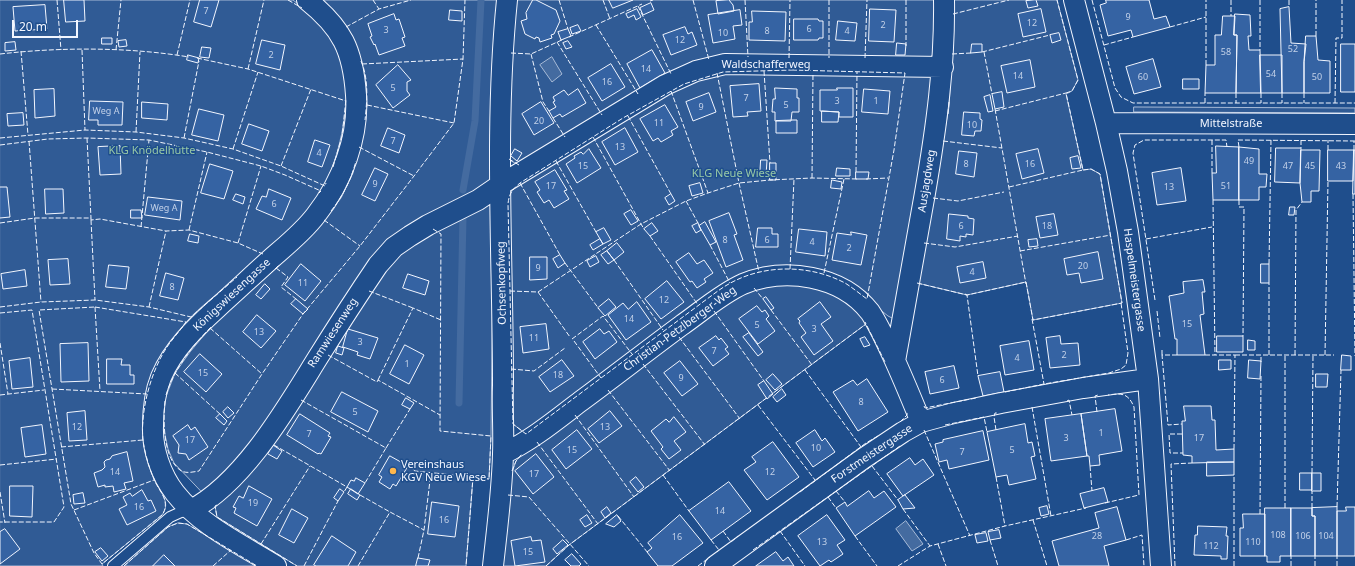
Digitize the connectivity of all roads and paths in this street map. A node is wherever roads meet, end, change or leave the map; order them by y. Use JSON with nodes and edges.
{"nodes":[{"id":1,"x":307,"y":0,"type":"edge"},
{"id":2,"x":507,"y":0,"type":"edge"},
{"id":3,"x":944,"y":0,"type":"edge"},
{"id":4,"x":1074,"y":0,"type":"edge"},
{"id":5,"x":943,"y":67,"type":"junction"},
{"id":6,"x":1106,"y":123,"type":"junction"},
{"id":7,"x":1355,"y":124,"type":"edge"},
{"id":8,"x":500,"y":185,"type":"junction"},
{"id":9,"x":895,"y":361,"type":"junction"},
{"id":10,"x":1148,"y":379,"type":"junction"},
{"id":11,"x":921,"y":422,"type":"junction"},
{"id":12,"x":503,"y":454,"type":"junction"},
{"id":13,"x":191,"y":510,"type":"junction"},
{"id":14,"x":113,"y":566,"type":"edge"},
{"id":15,"x":276,"y":566,"type":"edge"},
{"id":16,"x":493,"y":566,"type":"edge"},
{"id":17,"x":715,"y":566,"type":"edge"},
{"id":18,"x":1160,"y":566,"type":"edge"}],
"edges":[{"from":1,"to":13,"type":"street","name":"Königswiesengasse"},
{"from":2,"to":8,"type":"street","name":"Ochsenkopfweg"},
{"from":3,"to":5,"type":"street","name":"Ausjagdweg"},
{"from":4,"to":6,"type":"street","name":"Haspelmeistergasse"},
{"from":5,"to":8,"type":"street","name":"Waldschafferweg"},
{"from":5,"to":9,"type":"street","name":"Ausjagdweg"},
{"from":6,"to":7,"type":"street","name":"Mittelstraße"},
{"from":6,"to":10,"type":"street","name":"Haspelmeistergasse"},
{"from":8,"to":12,"type":"street","name":"Ochsenkopfweg"},
{"from":8,"to":13,"type":"street","name":"Ramwiesenweg"},
{"from":9,"to":11,"type":"street","name":"Christian-Petzlberger-Weg"},
{"from":9,"to":12,"type":"street","name":"Christian-Petzlberger-Weg"},
{"from":10,"to":11,"type":"street","name":"Forstmeistergasse"},
{"from":10,"to":18,"type":"street","name":"Haspelmeistergasse"},
{"from":11,"to":17,"type":"street","name":"Forstmeistergasse"},
{"from":12,"to":16,"type":"street","name":"Ochsenkopfweg"},
{"from":13,"to":14,"type":"lane"},
{"from":13,"to":15,"type":"street","name":"Königswiesengasse"}]}
